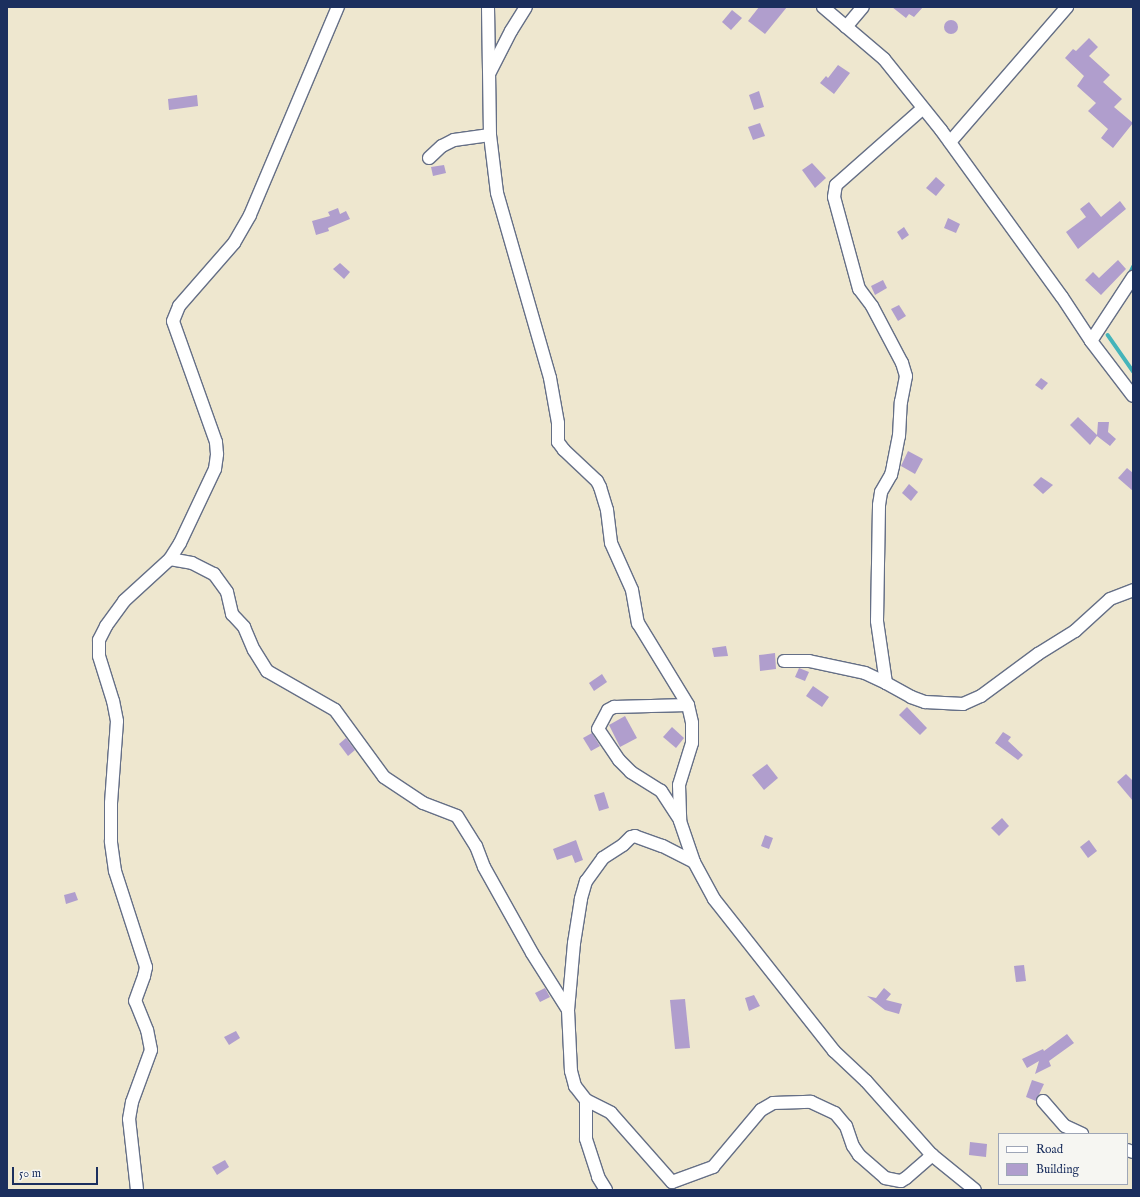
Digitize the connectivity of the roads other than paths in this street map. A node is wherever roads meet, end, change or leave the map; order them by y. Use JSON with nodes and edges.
{"nodes":[{"id":1,"x":338,"y":7,"type":"edge"},
{"id":2,"x":488,"y":7,"type":"edge"},
{"id":3,"x":526,"y":7,"type":"edge"},
{"id":4,"x":823,"y":7,"type":"edge"},
{"id":5,"x":863,"y":7,"type":"edge"},
{"id":6,"x":1067,"y":7,"type":"edge"},
{"id":7,"x":846,"y":27,"type":"junction"},
{"id":8,"x":488,"y":75,"type":"junction"},
{"id":9,"x":923,"y":108,"type":"junction"},
{"id":10,"x":490,"y":135,"type":"junction"},
{"id":11,"x":950,"y":142,"type":"junction"},
{"id":12,"x":428,"y":158,"type":"dead end"},
{"id":13,"x":1133,"y":277,"type":"edge"},
{"id":14,"x":1091,"y":341,"type":"junction"},
{"id":15,"x":1133,"y":396,"type":"edge"},
{"id":16,"x":170,"y":559,"type":"junction"},
{"id":17,"x":1133,"y":590,"type":"edge"},
{"id":18,"x":784,"y":661,"type":"dead end"},
{"id":19,"x":886,"y":683,"type":"junction"},
{"id":20,"x":688,"y":706,"type":"junction"},
{"id":21,"x":680,"y":821,"type":"junction"},
{"id":22,"x":694,"y":862,"type":"junction"},
{"id":23,"x":568,"y":1010,"type":"junction"},
{"id":24,"x":586,"y":1100,"type":"junction"},
{"id":25,"x":1043,"y":1101,"type":"dead end"},
{"id":26,"x":1080,"y":1133,"type":"edge"},
{"id":27,"x":932,"y":1155,"type":"junction"},
{"id":28,"x":674,"y":1186,"type":"edge"},
{"id":29,"x":137,"y":1190,"type":"edge"},
{"id":30,"x":606,"y":1190,"type":"edge"},
{"id":31,"x":975,"y":1190,"type":"edge"}],
"edges":[{"from":1,"to":16,"type":"street"},
{"from":2,"to":8,"type":"street"},
{"from":3,"to":8,"type":"street"},
{"from":4,"to":7,"type":"street"},
{"from":5,"to":7,"type":"street"},
{"from":6,"to":11,"type":"street"},
{"from":7,"to":9,"type":"street"},
{"from":8,"to":10,"type":"street"},
{"from":9,"to":11,"type":"street"},
{"from":9,"to":19,"type":"street"},
{"from":10,"to":12,"type":"street"},
{"from":10,"to":20,"type":"street"},
{"from":11,"to":14,"type":"street"},
{"from":13,"to":14,"type":"street"},
{"from":14,"to":15,"type":"street"},
{"from":16,"to":23,"type":"street"},
{"from":16,"to":29,"type":"street"},
{"from":17,"to":19,"type":"street"},
{"from":18,"to":19,"type":"street"},
{"from":20,"to":21,"type":"street"},
{"from":20,"to":21,"type":"street"},
{"from":21,"to":22,"type":"street"},
{"from":22,"to":23,"type":"street"},
{"from":22,"to":27,"type":"street"},
{"from":23,"to":24,"type":"street"},
{"from":24,"to":28,"type":"street"},
{"from":24,"to":30,"type":"street"},
{"from":25,"to":26,"type":"street"},
{"from":27,"to":28,"type":"street"},
{"from":27,"to":31,"type":"street"}]}
